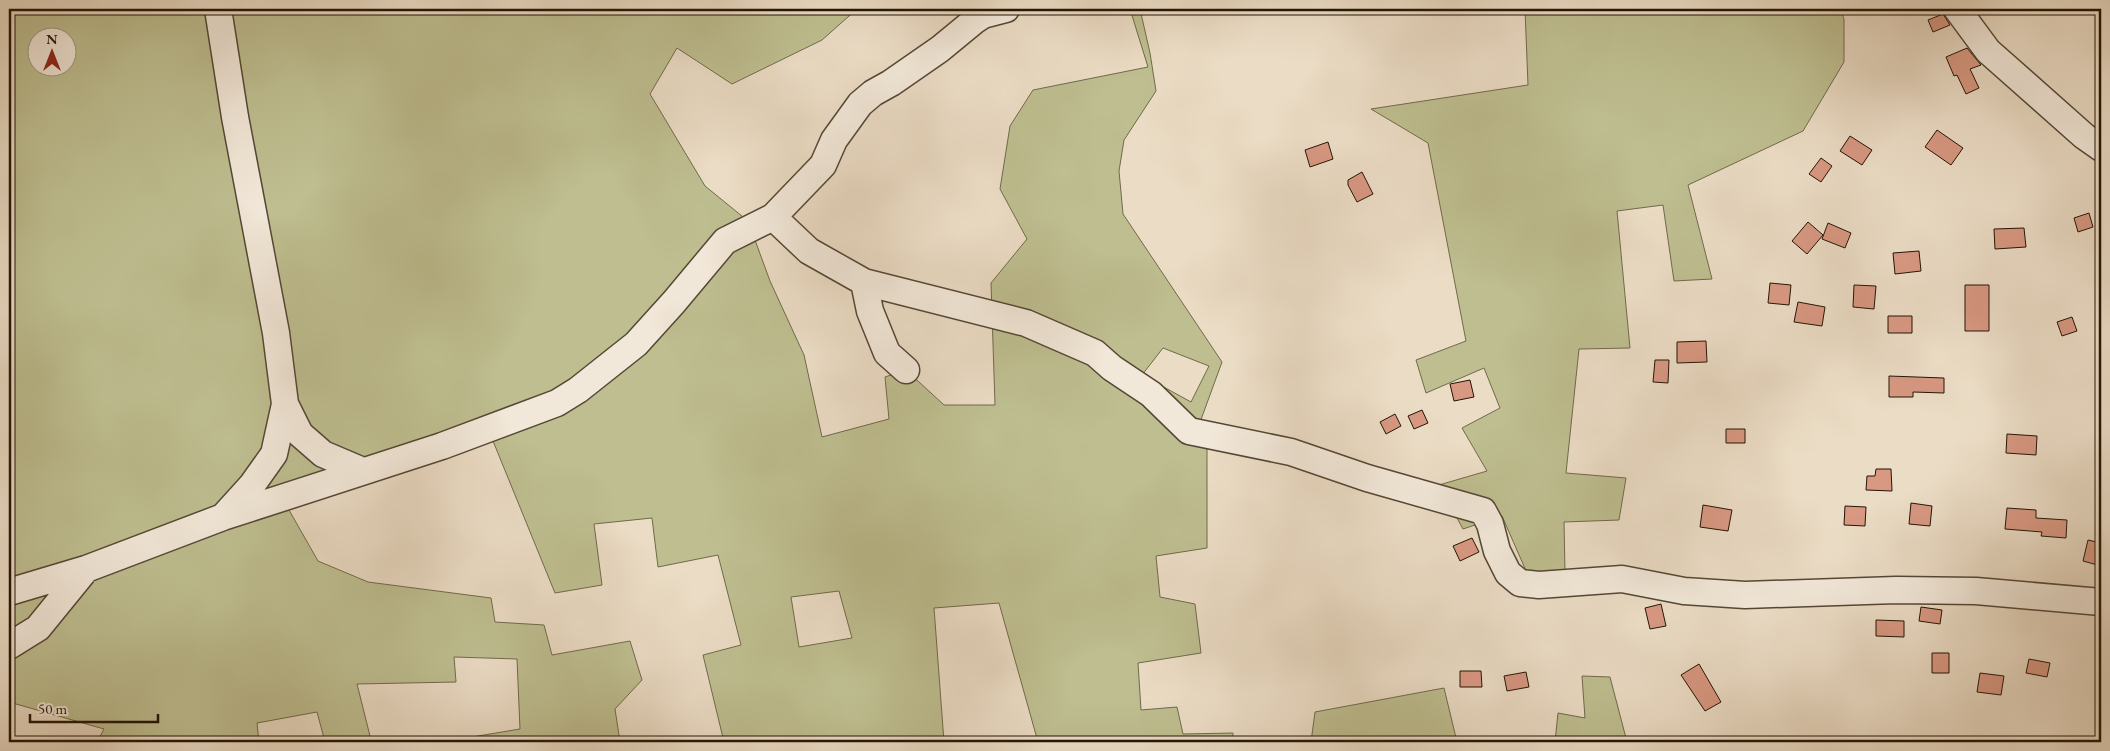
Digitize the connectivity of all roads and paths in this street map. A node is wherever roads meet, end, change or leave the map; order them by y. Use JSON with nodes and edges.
{"nodes":[{"id":1,"x":218,"y":9,"type":"edge"},
{"id":2,"x":1006,"y":9,"type":"edge"},
{"id":3,"x":1957,"y":9,"type":"edge"},
{"id":4,"x":2101,"y":148,"type":"edge"},
{"id":5,"x":773,"y":217,"type":"junction"},
{"id":6,"x":864,"y":282,"type":"junction"},
{"id":7,"x":906,"y":370,"type":"dead end"},
{"id":8,"x":285,"y":404,"type":"junction"},
{"id":9,"x":363,"y":470,"type":"junction"},
{"id":10,"x":223,"y":517,"type":"junction"},
{"id":11,"x":86,"y":569,"type":"junction"},
{"id":12,"x":9,"y":592,"type":"edge"},
{"id":13,"x":2101,"y":602,"type":"edge"},
{"id":14,"x":9,"y":646,"type":"edge"}],
"edges":[{"from":1,"to":8,"type":"street"},
{"from":2,"to":5,"type":"street"},
{"from":3,"to":4,"type":"street"},
{"from":5,"to":6,"type":"street"},
{"from":5,"to":9,"type":"street"},
{"from":6,"to":7,"type":"street"},
{"from":6,"to":13,"type":"street"},
{"from":8,"to":9,"type":"street"},
{"from":8,"to":10,"type":"street"},
{"from":9,"to":10,"type":"street"},
{"from":10,"to":11,"type":"street"},
{"from":11,"to":12,"type":"street"},
{"from":11,"to":14,"type":"street"}]}
